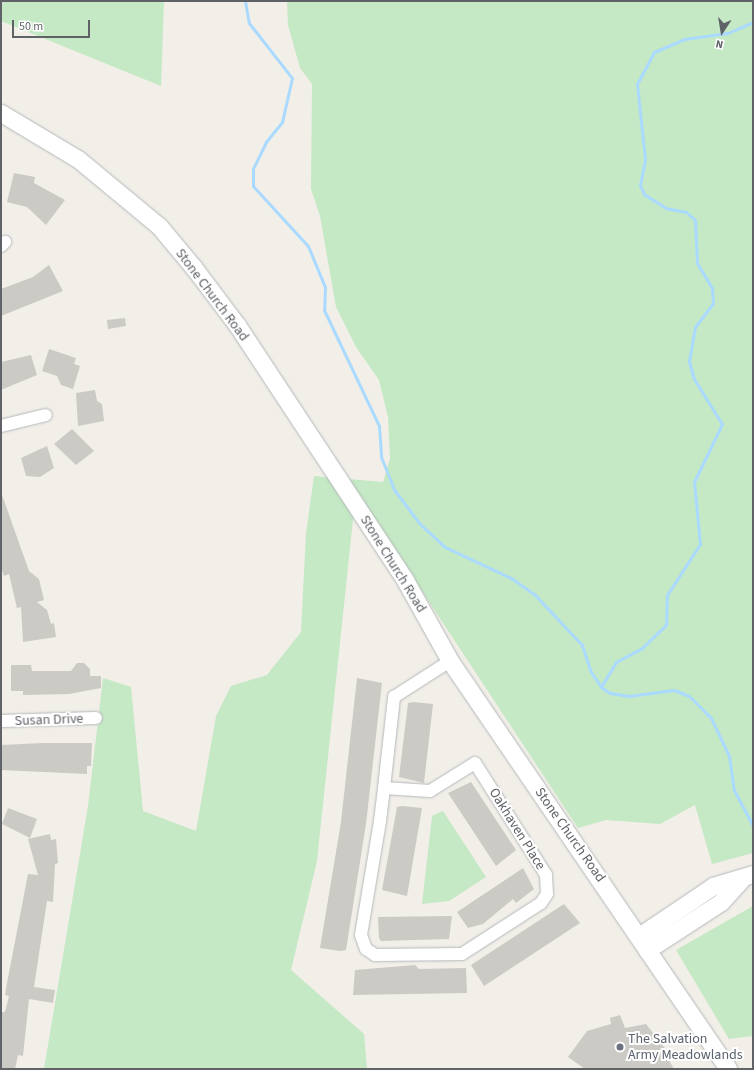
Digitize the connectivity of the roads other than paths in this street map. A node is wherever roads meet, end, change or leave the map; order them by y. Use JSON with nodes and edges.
{"nodes":[{"id":1,"x":1,"y":113,"type":"edge"},
{"id":2,"x":46,"y":415,"type":"dead end"},
{"id":3,"x":1,"y":426,"type":"edge"},
{"id":4,"x":450,"y":661,"type":"junction"},
{"id":5,"x":96,"y":718,"type":"dead end"},
{"id":6,"x":1,"y":721,"type":"edge"},
{"id":7,"x":384,"y":788,"type":"junction"},
{"id":8,"x":747,"y":877,"type":"edge"},
{"id":9,"x":643,"y":943,"type":"junction"},
{"id":10,"x":728,"y":1069,"type":"edge"}],
"edges":[{"from":1,"to":4,"type":"main road","name":"Stone Church Road"},
{"from":2,"to":3,"type":"street"},
{"from":4,"to":7,"type":"street","name":"Oakhaven Place"},
{"from":4,"to":9,"type":"main road","name":"Stone Church Road"},
{"from":5,"to":6,"type":"street","name":"Susan Drive"},
{"from":7,"to":7,"type":"street","name":"Oakhaven Place"},
{"from":8,"to":9,"type":"main road"},
{"from":9,"to":10,"type":"main road","name":"Stone Church Road"}]}
